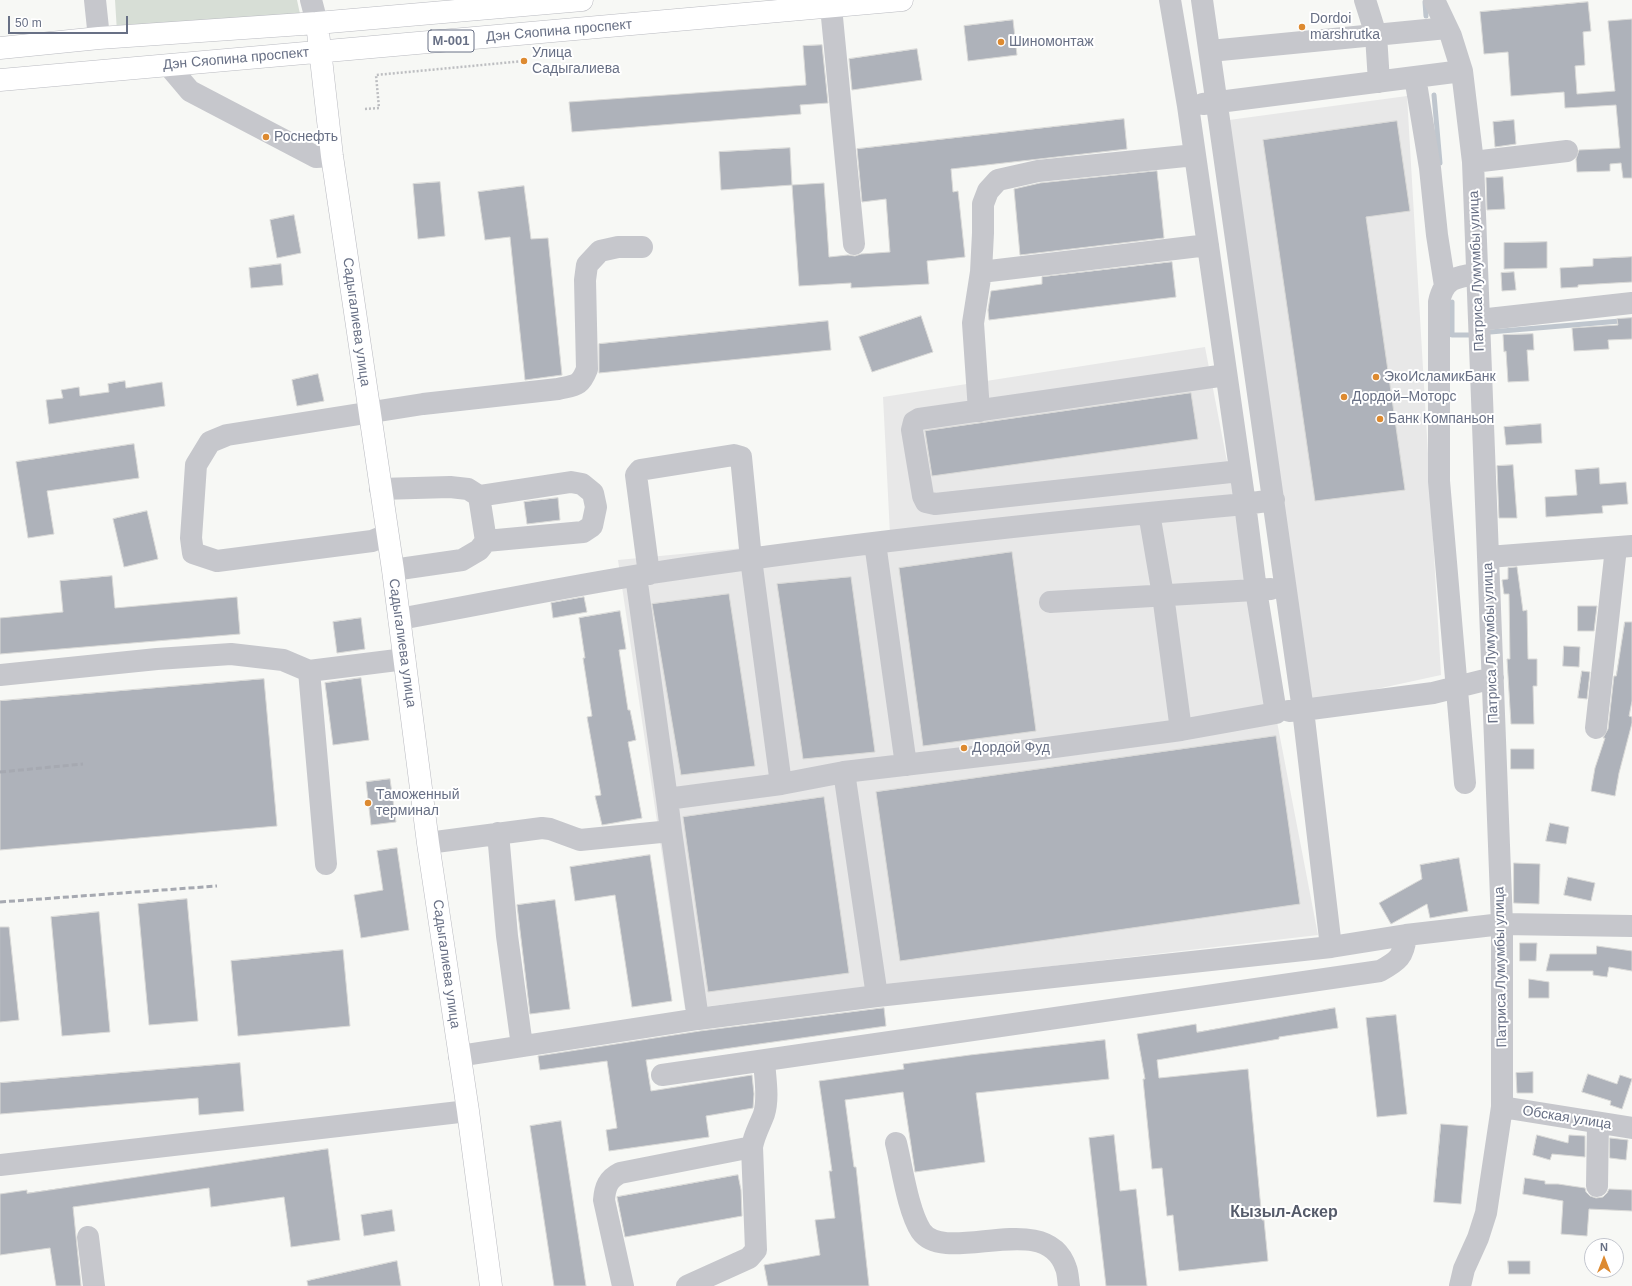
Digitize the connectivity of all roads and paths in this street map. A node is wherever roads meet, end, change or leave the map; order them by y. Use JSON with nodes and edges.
{"nodes":[{"id":1,"x":95,"y":0,"type":"edge"},
{"id":2,"x":311,"y":0,"type":"edge"},
{"id":3,"x":582,"y":0,"type":"edge"},
{"id":4,"x":902,"y":0,"type":"edge"},
{"id":5,"x":1170,"y":0,"type":"edge"},
{"id":6,"x":1202,"y":0,"type":"edge"},
{"id":7,"x":1365,"y":0,"type":"edge"},
{"id":8,"x":1434,"y":0,"type":"edge"},
{"id":9,"x":831,"y":7,"type":"junction"},
{"id":10,"x":317,"y":23,"type":"junction"},
{"id":11,"x":1447,"y":28,"type":"junction"},
{"id":12,"x":1376,"y":35,"type":"junction"},
{"id":13,"x":99,"y":38,"type":"junction"},
{"id":14,"x":0,"y":48,"type":"edge"},
{"id":15,"x":1210,"y":51,"type":"junction"},
{"id":16,"x":320,"y":52,"type":"junction"},
{"id":17,"x":524,"y":61,"type":"dead end"},
{"id":18,"x":168,"y":64,"type":"junction"},
{"id":19,"x":1462,"y":71,"type":"junction"},
{"id":20,"x":1415,"y":77,"type":"junction"},
{"id":21,"x":0,"y":80,"type":"edge"},
{"id":22,"x":1379,"y":82,"type":"junction"},
{"id":23,"x":1218,"y":102,"type":"junction"},
{"id":24,"x":1188,"y":106,"type":"junction"},
{"id":25,"x":365,"y":109,"type":"dead end"},
{"id":26,"x":1567,"y":151,"type":"dead end"},
{"id":27,"x":1195,"y":155,"type":"junction"},
{"id":28,"x":332,"y":156,"type":"junction"},
{"id":29,"x":1472,"y":162,"type":"junction"},
{"id":30,"x":1235,"y":226,"type":"junction"},
{"id":31,"x":1207,"y":238,"type":"junction"},
{"id":32,"x":854,"y":244,"type":"dead end"},
{"id":33,"x":642,"y":247,"type":"dead end"},
{"id":34,"x":981,"y":272,"type":"junction"},
{"id":35,"x":1477,"y":274,"type":"junction"},
{"id":36,"x":1445,"y":286,"type":"junction"},
{"id":37,"x":1632,"y":304,"type":"edge"},
{"id":38,"x":1479,"y":320,"type":"junction"},
{"id":39,"x":1226,"y":375,"type":"junction"},
{"id":40,"x":979,"y":410,"type":"junction"},
{"id":41,"x":368,"y":413,"type":"junction"},
{"id":42,"x":1240,"y":471,"type":"junction"},
{"id":43,"x":380,"y":489,"type":"junction"},
{"id":44,"x":480,"y":496,"type":"junction"},
{"id":45,"x":1274,"y":500,"type":"junction"},
{"id":46,"x":1245,"y":504,"type":"junction"},
{"id":47,"x":1149,"y":512,"type":"junction"},
{"id":48,"x":387,"y":535,"type":"junction"},
{"id":49,"x":486,"y":541,"type":"junction"},
{"id":50,"x":875,"y":544,"type":"junction"},
{"id":51,"x":1624,"y":547,"type":"edge"},
{"id":52,"x":1488,"y":557,"type":"junction"},
{"id":53,"x":751,"y":559,"type":"junction"},
{"id":54,"x":393,"y":570,"type":"junction"},
{"id":55,"x":642,"y":575,"type":"junction"},
{"id":56,"x":1286,"y":587,"type":"junction"},
{"id":57,"x":1256,"y":590,"type":"junction"},
{"id":58,"x":1163,"y":595,"type":"junction"},
{"id":59,"x":1050,"y":602,"type":"dead end"},
{"id":60,"x":399,"y":619,"type":"junction"},
{"id":61,"x":405,"y":659,"type":"junction"},
{"id":62,"x":309,"y":671,"type":"junction"},
{"id":63,"x":0,"y":675,"type":"edge"},
{"id":64,"x":1493,"y":678,"type":"junction"},
{"id":65,"x":1457,"y":687,"type":"junction"},
{"id":66,"x":1304,"y":710,"type":"junction"},
{"id":67,"x":1276,"y":713,"type":"junction"},
{"id":68,"x":1596,"y":728,"type":"dead end"},
{"id":69,"x":1180,"y":730,"type":"junction"},
{"id":70,"x":906,"y":765,"type":"junction"},
{"id":71,"x":844,"y":772,"type":"junction"},
{"id":72,"x":1465,"y":783,"type":"dead end"},
{"id":73,"x":781,"y":784,"type":"junction"},
{"id":74,"x":667,"y":799,"type":"junction"},
{"id":75,"x":671,"y":831,"type":"junction"},
{"id":76,"x":498,"y":833,"type":"junction"},
{"id":77,"x":428,"y":843,"type":"junction"},
{"id":78,"x":326,"y":864,"type":"dead end"},
{"id":79,"x":1502,"y":924,"type":"junction"},
{"id":80,"x":1632,"y":926,"type":"edge"},
{"id":81,"x":1406,"y":935,"type":"junction"},
{"id":82,"x":1331,"y":947,"type":"junction"},
{"id":83,"x":877,"y":996,"type":"junction"},
{"id":84,"x":698,"y":1019,"type":"junction"},
{"id":85,"x":522,"y":1046,"type":"junction"},
{"id":86,"x":459,"y":1056,"type":"junction"},
{"id":87,"x":764,"y":1061,"type":"junction"},
{"id":88,"x":662,"y":1074,"type":"dead end"},
{"id":89,"x":1502,"y":1107,"type":"junction"},
{"id":90,"x":468,"y":1111,"type":"junction"},
{"id":91,"x":1598,"y":1123,"type":"junction"},
{"id":92,"x":1632,"y":1128,"type":"edge"},
{"id":93,"x":896,"y":1143,"type":"dead end"},
{"id":94,"x":752,"y":1147,"type":"junction"},
{"id":95,"x":0,"y":1165,"type":"edge"},
{"id":96,"x":1597,"y":1186,"type":"dead end"},
{"id":97,"x":88,"y":1237,"type":"dead end"},
{"id":98,"x":94,"y":1286,"type":"edge"},
{"id":99,"x":491,"y":1286,"type":"edge"},
{"id":100,"x":623,"y":1286,"type":"edge"},
{"id":101,"x":687,"y":1286,"type":"edge"},
{"id":102,"x":1069,"y":1286,"type":"edge"},
{"id":103,"x":1460,"y":1286,"type":"edge"}],
"edges":[{"from":1,"to":13,"type":"street"},
{"from":2,"to":10,"type":"street","name":"Садыгалиева улица"},
{"from":3,"to":10,"type":"main road","name":"Дэн Сяопина проспект","number":"M-001"},
{"from":4,"to":9,"type":"main road","name":"Дэн Сяопина проспект","number":"M-001"},
{"from":5,"to":24,"type":"street"},
{"from":6,"to":15,"type":"street"},
{"from":7,"to":12,"type":"street"},
{"from":8,"to":11,"type":"street","name":"Патриса Лумумбы улица"},
{"from":9,"to":16,"type":"main road","name":"Дэн Сяопина проспект","number":"M-001"},
{"from":9,"to":32,"type":"street"},
{"from":10,"to":13,"type":"main road","name":"Дэн Сяопина проспект","number":"M-001"},
{"from":10,"to":16,"type":"main road","name":"Садыгалиева улица"},
{"from":11,"to":12,"type":"street"},
{"from":11,"to":19,"type":"street","name":"Патриса Лумумбы улица"},
{"from":12,"to":15,"type":"street"},
{"from":12,"to":22,"type":"street"},
{"from":13,"to":14,"type":"main road","name":"Дэн Сяопина проспект","number":"M-001"},
{"from":15,"to":23,"type":"street"},
{"from":16,"to":18,"type":"main road","name":"Дэн Сяопина проспект","number":"M-001"},
{"from":16,"to":28,"type":"main road","name":"Садыгалиева улица"},
{"from":17,"to":25,"type":"path"},
{"from":18,"to":21,"type":"main road","name":"Дэн Сяопина проспект","number":"M-001"},
{"from":18,"to":28,"type":"street"},
{"from":19,"to":20,"type":"street"},
{"from":19,"to":29,"type":"street","name":"Патриса Лумумбы улица"},
{"from":20,"to":22,"type":"street"},
{"from":20,"to":36,"type":"street"},
{"from":22,"to":23,"type":"street"},
{"from":23,"to":24,"type":"street"},
{"from":23,"to":30,"type":"street"},
{"from":24,"to":27,"type":"street"},
{"from":26,"to":29,"type":"street"},
{"from":27,"to":31,"type":"street"},
{"from":27,"to":34,"type":"street"},
{"from":28,"to":41,"type":"main road","name":"Садыгалиева улица"},
{"from":29,"to":35,"type":"street","name":"Патриса Лумумбы улица"},
{"from":30,"to":31,"type":"street"},
{"from":30,"to":45,"type":"street"},
{"from":31,"to":34,"type":"street"},
{"from":31,"to":39,"type":"street"},
{"from":33,"to":41,"type":"street"},
{"from":34,"to":40,"type":"street"},
{"from":35,"to":36,"type":"street"},
{"from":35,"to":38,"type":"street","name":"Патриса Лумумбы улица"},
{"from":36,"to":65,"type":"street"},
{"from":37,"to":38,"type":"street"},
{"from":38,"to":52,"type":"street","name":"Патриса Лумумбы улица"},
{"from":39,"to":40,"type":"street"},
{"from":39,"to":42,"type":"street"},
{"from":40,"to":42,"type":"street"},
{"from":41,"to":43,"type":"main road","name":"Садыгалиева улица"},
{"from":41,"to":48,"type":"street"},
{"from":42,"to":46,"type":"street"},
{"from":43,"to":44,"type":"street"},
{"from":43,"to":48,"type":"main road","name":"Садыгалиева улица"},
{"from":44,"to":49,"type":"street"},
{"from":44,"to":49,"type":"street"},
{"from":45,"to":46,"type":"street"},
{"from":45,"to":56,"type":"street"},
{"from":46,"to":47,"type":"street"},
{"from":46,"to":57,"type":"street"},
{"from":47,"to":50,"type":"street"},
{"from":47,"to":58,"type":"street"},
{"from":48,"to":54,"type":"main road","name":"Садыгалиева улица"},
{"from":49,"to":54,"type":"street"},
{"from":50,"to":53,"type":"street"},
{"from":50,"to":70,"type":"street"},
{"from":51,"to":52,"type":"street"},
{"from":51,"to":68,"type":"street"},
{"from":52,"to":64,"type":"street","name":"Патриса Лумумбы улица"},
{"from":53,"to":55,"type":"street"},
{"from":53,"to":55,"type":"street"},
{"from":53,"to":73,"type":"street"},
{"from":54,"to":60,"type":"main road","name":"Садыгалиева улица"},
{"from":55,"to":60,"type":"street"},
{"from":55,"to":74,"type":"street"},
{"from":56,"to":57,"type":"street"},
{"from":56,"to":66,"type":"street"},
{"from":57,"to":58,"type":"street"},
{"from":57,"to":67,"type":"street"},
{"from":58,"to":59,"type":"street"},
{"from":58,"to":69,"type":"street"},
{"from":60,"to":61,"type":"main road","name":"Садыгалиева улица"},
{"from":61,"to":62,"type":"street"},
{"from":61,"to":77,"type":"main road","name":"Садыгалиева улица"},
{"from":62,"to":63,"type":"street"},
{"from":62,"to":78,"type":"street"},
{"from":64,"to":65,"type":"street"},
{"from":64,"to":79,"type":"street","name":"Патриса Лумумбы улица"},
{"from":65,"to":66,"type":"street"},
{"from":65,"to":72,"type":"street"},
{"from":66,"to":67,"type":"street"},
{"from":66,"to":82,"type":"street"},
{"from":67,"to":69,"type":"street"},
{"from":69,"to":70,"type":"street"},
{"from":70,"to":71,"type":"street"},
{"from":71,"to":73,"type":"street"},
{"from":71,"to":83,"type":"street"},
{"from":73,"to":74,"type":"street"},
{"from":74,"to":75,"type":"street"},
{"from":75,"to":76,"type":"street"},
{"from":75,"to":84,"type":"street"},
{"from":76,"to":77,"type":"street"},
{"from":76,"to":85,"type":"street"},
{"from":77,"to":86,"type":"main road","name":"Садыгалиева улица"},
{"from":79,"to":80,"type":"street"},
{"from":79,"to":81,"type":"street"},
{"from":79,"to":89,"type":"street","name":"Патриса Лумумбы улица"},
{"from":81,"to":82,"type":"street"},
{"from":81,"to":87,"type":"street"},
{"from":82,"to":83,"type":"street"},
{"from":83,"to":84,"type":"street"},
{"from":84,"to":85,"type":"street"},
{"from":85,"to":86,"type":"street"},
{"from":86,"to":90,"type":"main road","name":"Садыгалиева улица"},
{"from":87,"to":88,"type":"street"},
{"from":87,"to":94,"type":"street"},
{"from":89,"to":91,"type":"street","name":"Обская улица"},
{"from":89,"to":103,"type":"street","name":"Патриса Лумумбы улица"},
{"from":90,"to":95,"type":"street"},
{"from":90,"to":99,"type":"main road","name":"Садыгалиева улица"},
{"from":91,"to":92,"type":"street","name":"Обская улица"},
{"from":91,"to":96,"type":"street"},
{"from":93,"to":102,"type":"street"},
{"from":94,"to":100,"type":"street"},
{"from":94,"to":101,"type":"street"},
{"from":97,"to":98,"type":"street"}]}
